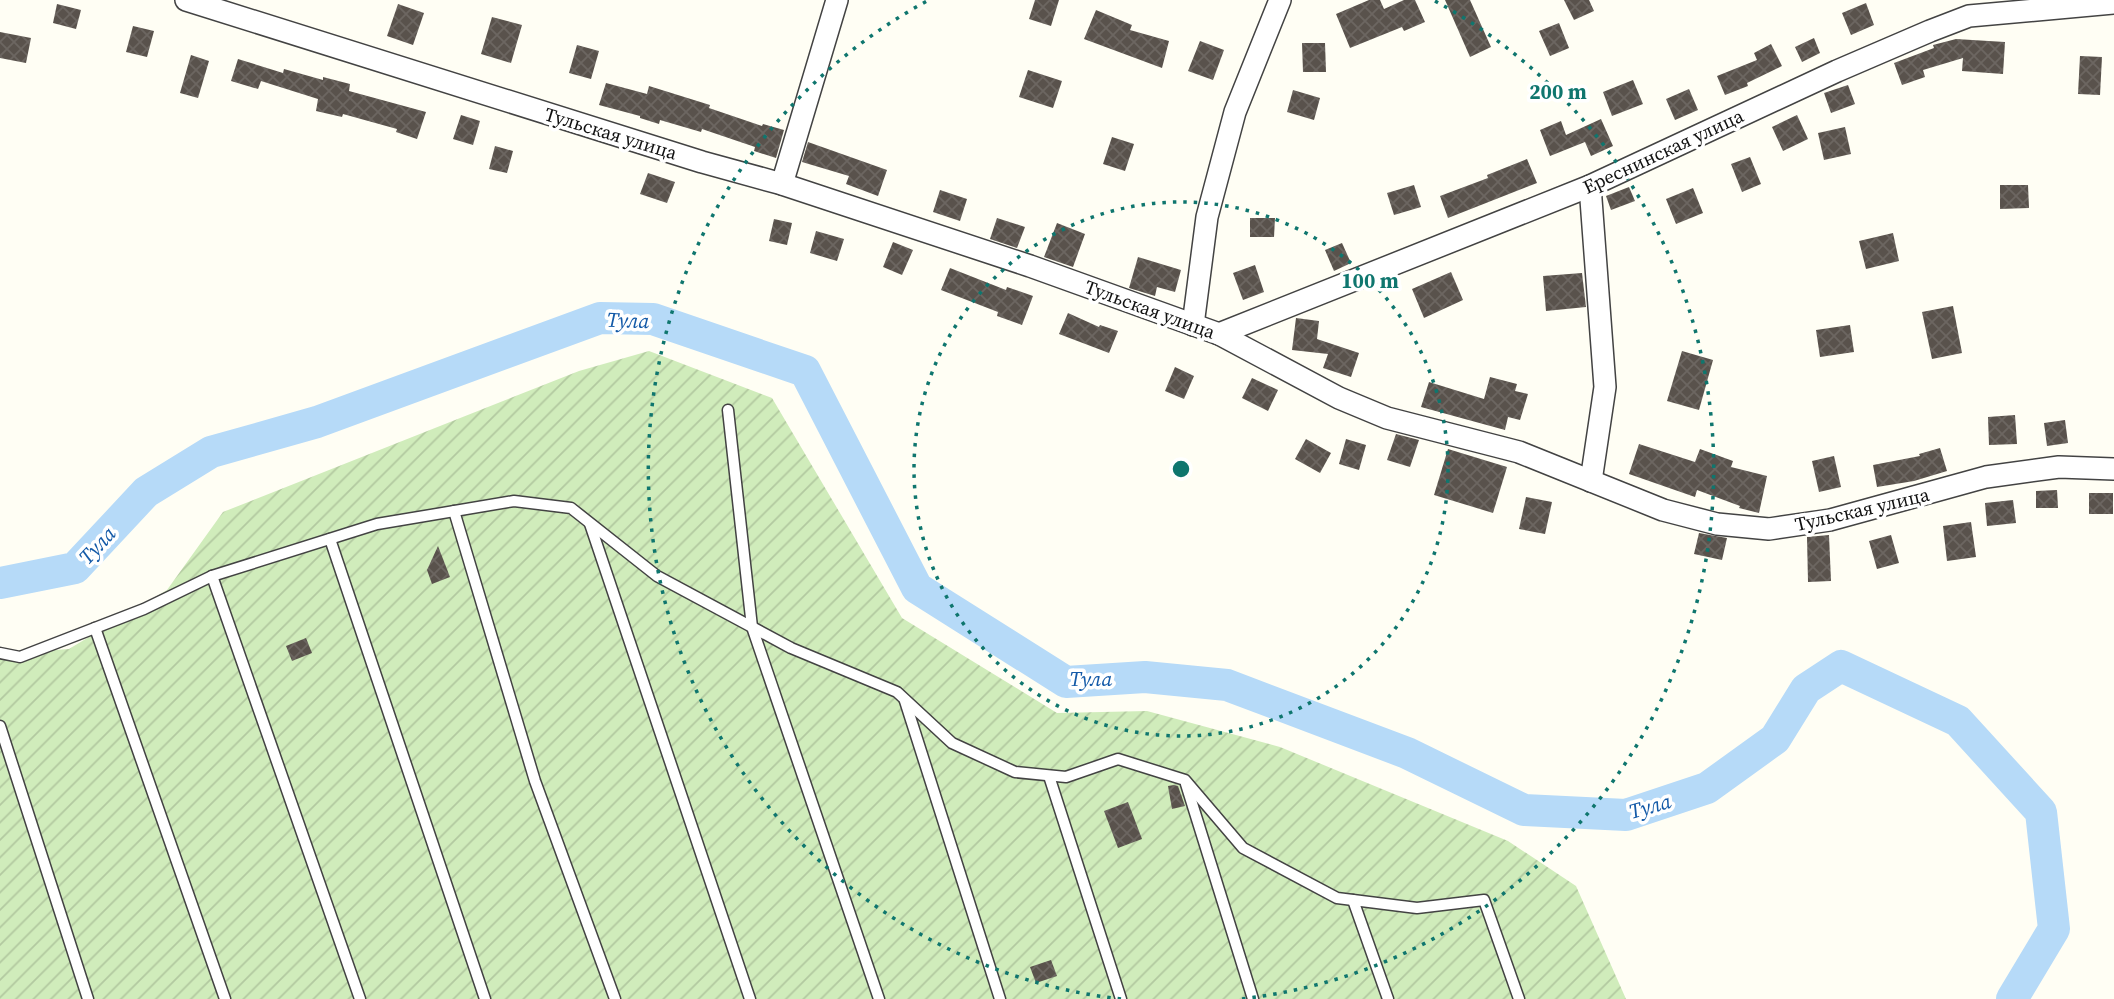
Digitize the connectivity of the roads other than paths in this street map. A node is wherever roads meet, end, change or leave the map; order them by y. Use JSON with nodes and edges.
{"nodes":[{"id":1,"x":186,"y":0,"type":"edge"},
{"id":2,"x":836,"y":0,"type":"edge"},
{"id":3,"x":1280,"y":0,"type":"edge"},
{"id":4,"x":2114,"y":3,"type":"edge"},
{"id":5,"x":782,"y":184,"type":"junction"},
{"id":6,"x":1590,"y":186,"type":"junction"},
{"id":7,"x":1193,"y":325,"type":"junction"},
{"id":8,"x":1219,"y":334,"type":"junction"},
{"id":9,"x":728,"y":410,"type":"dead end"},
{"id":10,"x":2114,"y":469,"type":"edge"},
{"id":11,"x":1591,"y":481,"type":"junction"},
{"id":12,"x":454,"y":511,"type":"junction"},
{"id":13,"x":589,"y":523,"type":"junction"},
{"id":14,"x":330,"y":539,"type":"junction"},
{"id":15,"x":212,"y":576,"type":"junction"},
{"id":16,"x":752,"y":627,"type":"junction"},
{"id":17,"x":95,"y":628,"type":"junction"},
{"id":18,"x":0,"y":653,"type":"edge"},
{"id":19,"x":905,"y":699,"type":"junction"},
{"id":20,"x":0,"y":726,"type":"edge"},
{"id":21,"x":1049,"y":776,"type":"junction"},
{"id":22,"x":1185,"y":780,"type":"junction"},
{"id":23,"x":1353,"y":900,"type":"junction"},
{"id":24,"x":88,"y":999,"type":"edge"},
{"id":25,"x":225,"y":999,"type":"edge"},
{"id":26,"x":360,"y":999,"type":"edge"},
{"id":27,"x":485,"y":999,"type":"edge"},
{"id":28,"x":615,"y":999,"type":"edge"},
{"id":29,"x":750,"y":999,"type":"edge"},
{"id":30,"x":879,"y":999,"type":"edge"},
{"id":31,"x":1000,"y":999,"type":"edge"},
{"id":32,"x":1121,"y":999,"type":"edge"},
{"id":33,"x":1253,"y":999,"type":"edge"},
{"id":34,"x":1388,"y":999,"type":"edge"},
{"id":35,"x":1520,"y":999,"type":"edge"}],
"edges":[{"from":1,"to":5,"type":"street","name":"Тульская улица"},
{"from":2,"to":5,"type":"street"},
{"from":3,"to":7,"type":"street"},
{"from":4,"to":6,"type":"street","name":"Ереснинская улица"},
{"from":5,"to":7,"type":"street","name":"Тульская улица"},
{"from":6,"to":8,"type":"street","name":"Ереснинская улица"},
{"from":6,"to":11,"type":"street"},
{"from":7,"to":8,"type":"street","name":"Тульская улица"},
{"from":8,"to":11,"type":"street","name":"Тульская улица"},
{"from":9,"to":16,"type":"lane"},
{"from":10,"to":11,"type":"street","name":"Тульская улица"},
{"from":12,"to":13,"type":"lane"},
{"from":12,"to":14,"type":"lane"},
{"from":12,"to":28,"type":"lane"},
{"from":13,"to":16,"type":"lane"},
{"from":13,"to":29,"type":"lane"},
{"from":14,"to":15,"type":"lane"},
{"from":14,"to":27,"type":"lane"},
{"from":15,"to":17,"type":"lane"},
{"from":15,"to":26,"type":"lane"},
{"from":16,"to":19,"type":"lane"},
{"from":16,"to":30,"type":"lane"},
{"from":17,"to":18,"type":"lane"},
{"from":17,"to":25,"type":"lane"},
{"from":19,"to":21,"type":"lane"},
{"from":19,"to":31,"type":"lane"},
{"from":20,"to":24,"type":"lane"},
{"from":21,"to":22,"type":"lane"},
{"from":21,"to":32,"type":"lane"},
{"from":22,"to":23,"type":"lane"},
{"from":22,"to":33,"type":"lane"},
{"from":23,"to":34,"type":"lane"},
{"from":23,"to":35,"type":"lane"}]}
